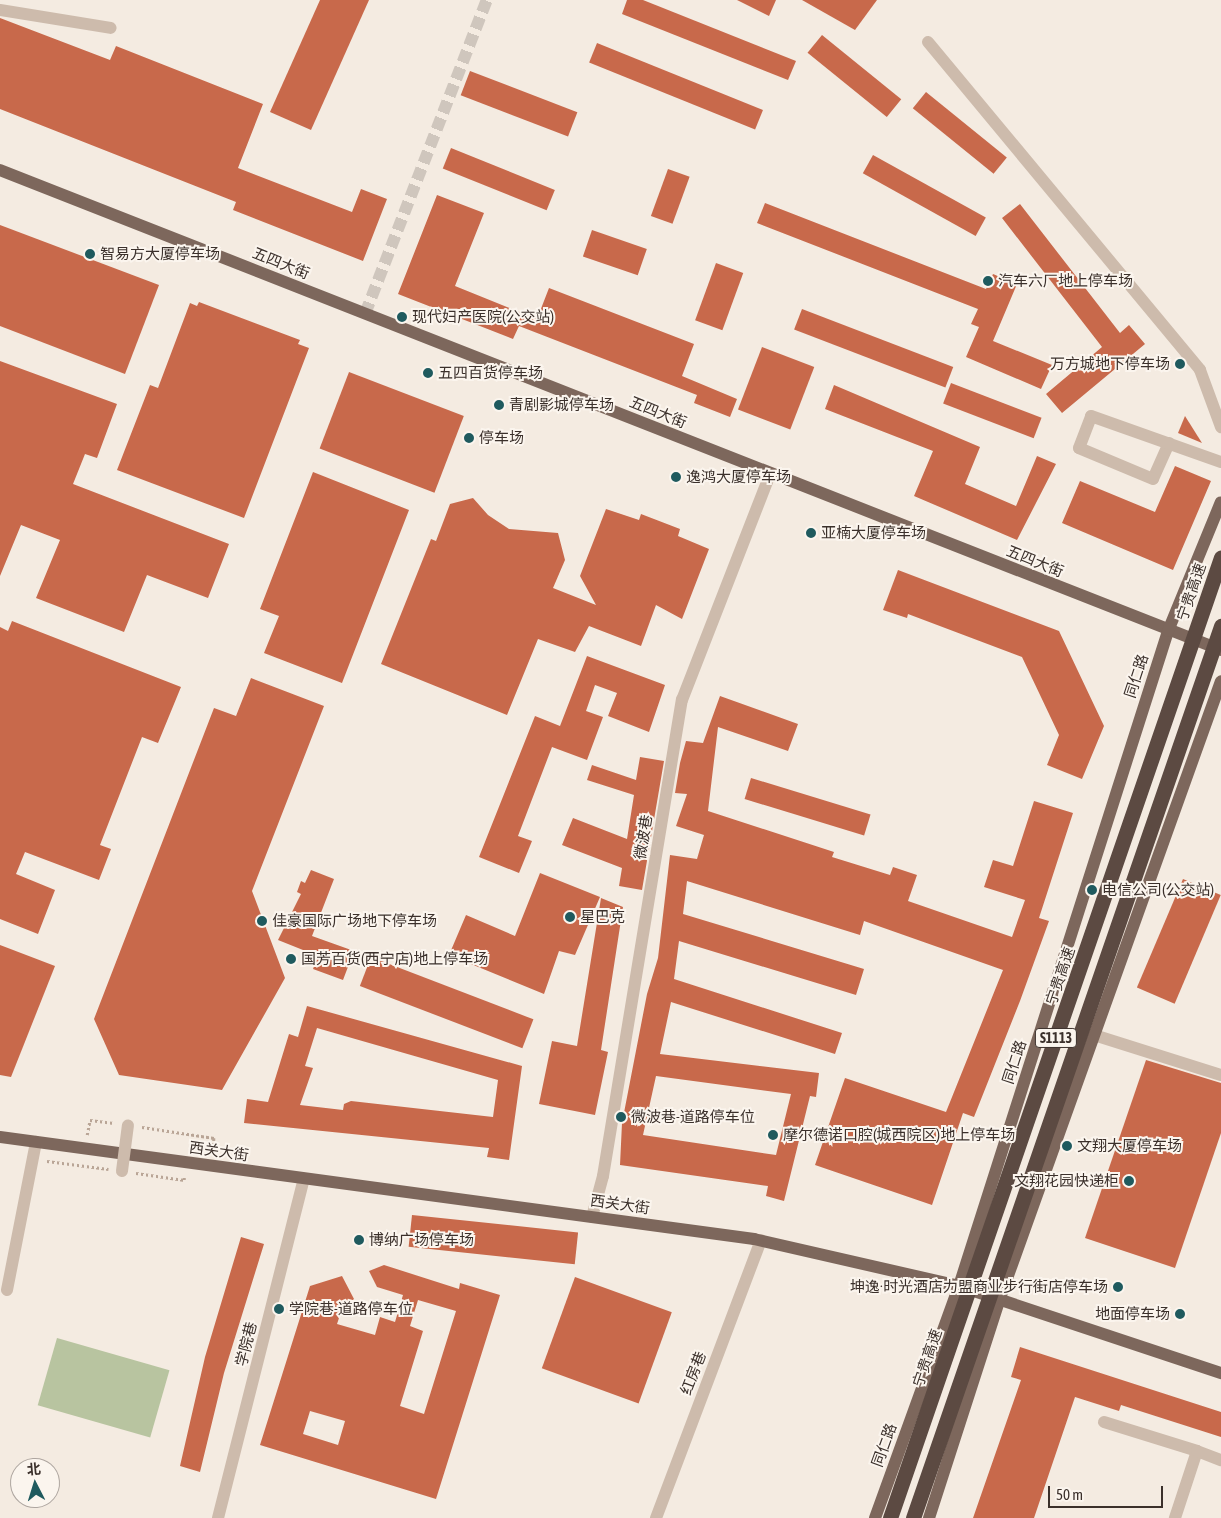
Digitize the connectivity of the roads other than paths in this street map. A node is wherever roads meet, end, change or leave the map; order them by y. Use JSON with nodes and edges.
{"nodes":[{"id":1,"x":0,"y":10,"type":"edge"},
{"id":2,"x":111,"y":28,"type":"dead end"},
{"id":3,"x":928,"y":42,"type":"dead end"},
{"id":4,"x":0,"y":170,"type":"edge"},
{"id":5,"x":1221,"y":427,"type":"edge"},
{"id":6,"x":1169,"y":443,"type":"junction"},
{"id":7,"x":1221,"y":462,"type":"edge"},
{"id":8,"x":770,"y":474,"type":"junction"},
{"id":9,"x":1221,"y":502,"type":"edge"},
{"id":10,"x":1221,"y":557,"type":"edge"},
{"id":11,"x":1221,"y":626,"type":"edge"},
{"id":12,"x":1168,"y":630,"type":"junction"},
{"id":13,"x":1221,"y":650,"type":"edge"},
{"id":14,"x":1221,"y":681,"type":"edge"},
{"id":15,"x":1094,"y":1035,"type":"junction"},
{"id":16,"x":1221,"y":1075,"type":"edge"},
{"id":17,"x":128,"y":1125,"type":"road end"},
{"id":18,"x":0,"y":1136,"type":"edge"},
{"id":19,"x":36,"y":1142,"type":"junction"},
{"id":20,"x":122,"y":1171,"type":"road end"},
{"id":21,"x":304,"y":1179,"type":"junction"},
{"id":22,"x":592,"y":1217,"type":"junction"},
{"id":23,"x":761,"y":1240,"type":"junction"},
{"id":24,"x":960,"y":1286,"type":"junction"},
{"id":25,"x":7,"y":1290,"type":"dead end"},
{"id":26,"x":1000,"y":1298,"type":"junction"},
{"id":27,"x":1221,"y":1373,"type":"edge"},
{"id":28,"x":1104,"y":1422,"type":"dead end"},
{"id":29,"x":1198,"y":1451,"type":"junction"},
{"id":30,"x":1221,"y":1460,"type":"edge"},
{"id":31,"x":218,"y":1518,"type":"edge"},
{"id":32,"x":656,"y":1518,"type":"edge"},
{"id":33,"x":875,"y":1518,"type":"edge"},
{"id":34,"x":890,"y":1518,"type":"edge"},
{"id":35,"x":913,"y":1518,"type":"edge"},
{"id":36,"x":929,"y":1518,"type":"edge"},
{"id":37,"x":1175,"y":1518,"type":"edge"}],
"edges":[{"from":1,"to":2,"type":"street"},
{"from":3,"to":5,"type":"street"},
{"from":4,"to":8,"type":"main road","name":"五四大街"},
{"from":6,"to":6,"type":"street"},
{"from":6,"to":7,"type":"street"},
{"from":8,"to":12,"type":"main road","name":"五四大街"},
{"from":8,"to":22,"type":"street","name":"微波巷"},
{"from":9,"to":12,"type":"main road","name":"同仁路"},
{"from":10,"to":34,"type":"highway","name":"宁贵高速","number":"S1113","bridge":true},
{"from":11,"to":35,"type":"highway","number":"S1113","bridge":true},
{"from":12,"to":13,"type":"main road","name":"五四大街"},
{"from":12,"to":24,"type":"main road","name":"同仁路"},
{"from":14,"to":15,"type":"main road"},
{"from":15,"to":16,"type":"street"},
{"from":15,"to":26,"type":"main road"},
{"from":17,"to":20,"type":"street","bridge":true},
{"from":18,"to":19,"type":"main road","name":"西关大街"},
{"from":19,"to":21,"type":"main road","name":"西关大街"},
{"from":19,"to":25,"type":"street"},
{"from":21,"to":22,"type":"main road","name":"西关大街"},
{"from":21,"to":31,"type":"street","name":"学院巷"},
{"from":22,"to":23,"type":"main road","name":"西关大街"},
{"from":23,"to":24,"type":"main road","name":"西关大街"},
{"from":23,"to":32,"type":"street","name":"红房巷"},
{"from":24,"to":26,"type":"main road","name":"西关大街"},
{"from":24,"to":33,"type":"main road","name":"同仁路"},
{"from":26,"to":27,"type":"main road","name":"西关大街"},
{"from":26,"to":36,"type":"main road"},
{"from":28,"to":29,"type":"street"},
{"from":29,"to":30,"type":"street"},
{"from":29,"to":37,"type":"street"}]}
